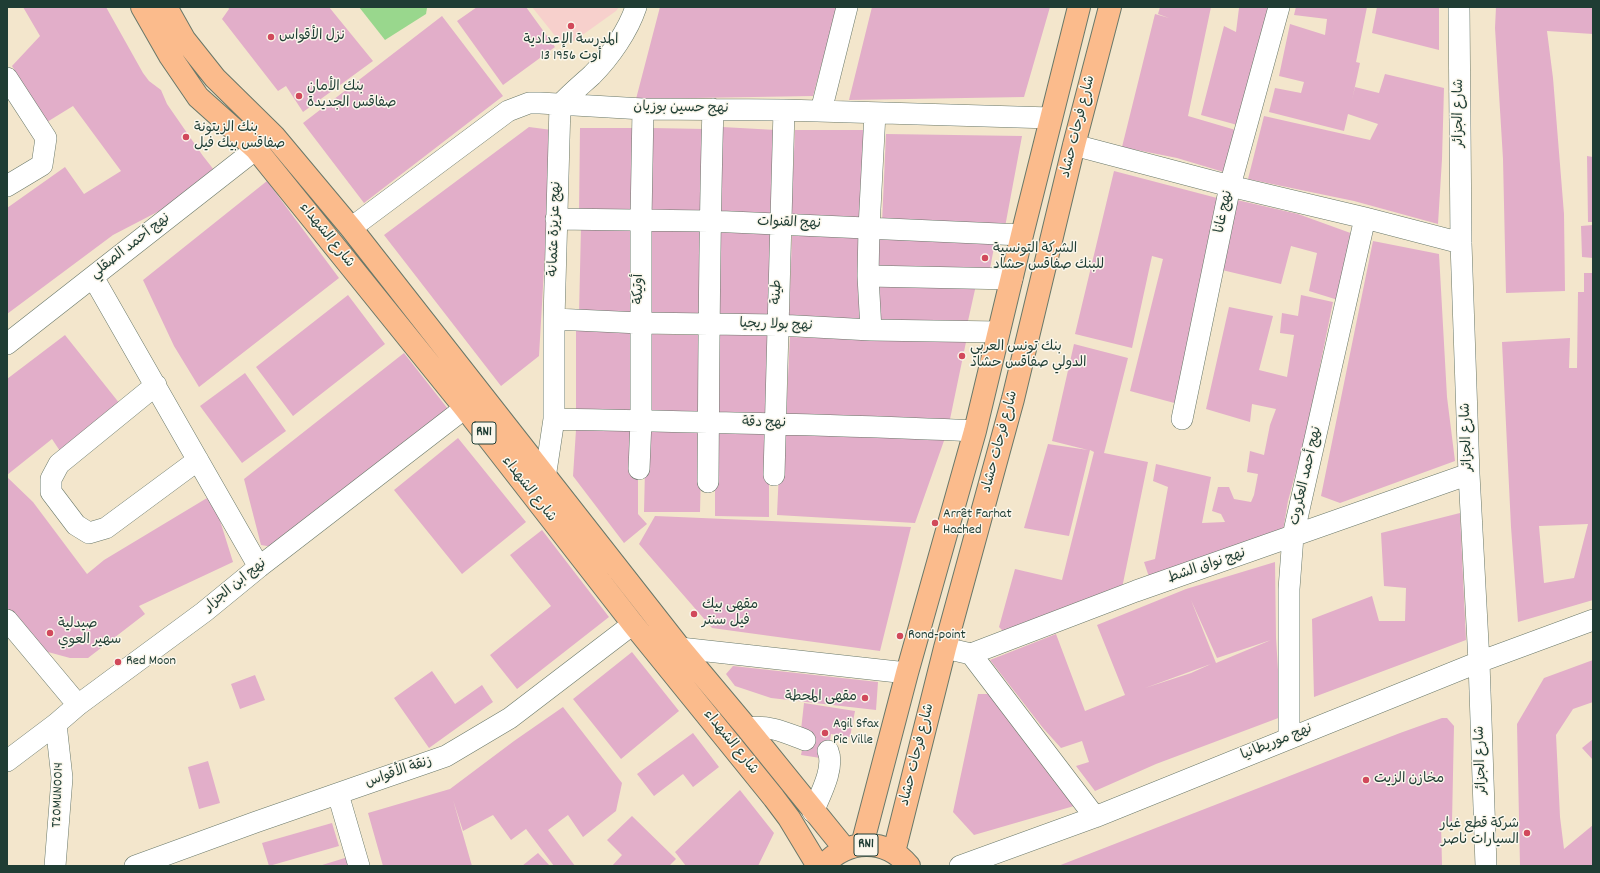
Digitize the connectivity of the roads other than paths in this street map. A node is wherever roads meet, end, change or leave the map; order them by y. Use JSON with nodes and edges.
{"nodes":[{"id":1,"x":142,"y":7,"type":"edge"},
{"id":2,"x":166,"y":7,"type":"edge"},
{"id":3,"x":636,"y":7,"type":"edge"},
{"id":4,"x":847,"y":7,"type":"edge"},
{"id":5,"x":1079,"y":7,"type":"edge"},
{"id":6,"x":1110,"y":7,"type":"edge"},
{"id":7,"x":1279,"y":7,"type":"edge"},
{"id":8,"x":1459,"y":7,"type":"edge"},
{"id":9,"x":7,"y":78,"type":"edge"},
{"id":10,"x":560,"y":105,"type":"junction"},
{"id":11,"x":643,"y":109,"type":"junction"},
{"id":12,"x":713,"y":110,"type":"junction"},
{"id":13,"x":784,"y":110,"type":"junction"},
{"id":14,"x":821,"y":111,"type":"junction"},
{"id":15,"x":875,"y":113,"type":"junction"},
{"id":16,"x":1051,"y":118,"type":"junction"},
{"id":17,"x":1074,"y":145,"type":"junction"},
{"id":18,"x":256,"y":149,"type":"junction"},
{"id":19,"x":7,"y":186,"type":"edge"},
{"id":20,"x":1230,"y":186,"type":"junction"},
{"id":21,"x":1365,"y":218,"type":"junction"},
{"id":22,"x":556,"y":219,"type":"junction"},
{"id":23,"x":640,"y":220,"type":"junction"},
{"id":24,"x":709,"y":221,"type":"junction"},
{"id":25,"x":780,"y":224,"type":"junction"},
{"id":26,"x":351,"y":228,"type":"junction"},
{"id":27,"x":869,"y":228,"type":"junction"},
{"id":28,"x":1022,"y":235,"type":"junction"},
{"id":29,"x":1461,"y":243,"type":"junction"},
{"id":30,"x":94,"y":276,"type":"junction"},
{"id":31,"x":868,"y":276,"type":"junction"},
{"id":32,"x":1012,"y":279,"type":"junction"},
{"id":33,"x":554,"y":319,"type":"junction"},
{"id":34,"x":640,"y":323,"type":"junction"},
{"id":35,"x":710,"y":324,"type":"junction"},
{"id":36,"x":778,"y":325,"type":"junction"},
{"id":37,"x":871,"y":330,"type":"junction"},
{"id":38,"x":999,"y":332,"type":"junction"},
{"id":39,"x":7,"y":344,"type":"edge"},
{"id":40,"x":156,"y":385,"type":"junction"},
{"id":41,"x":465,"y":408,"type":"junction"},
{"id":42,"x":554,"y":419,"type":"junction"},
{"id":43,"x":1182,"y":419,"type":"dead end"},
{"id":44,"x":641,"y":421,"type":"junction"},
{"id":45,"x":708,"y":422,"type":"junction"},
{"id":46,"x":775,"y":425,"type":"junction"},
{"id":47,"x":975,"y":430,"type":"junction"},
{"id":48,"x":198,"y":460,"type":"junction"},
{"id":49,"x":638,"y":469,"type":"dead end"},
{"id":50,"x":1469,"y":474,"type":"junction"},
{"id":51,"x":774,"y":475,"type":"dead end"},
{"id":52,"x":545,"y":478,"type":"junction"},
{"id":53,"x":708,"y":482,"type":"dead end"},
{"id":54,"x":1293,"y":536,"type":"junction"},
{"id":55,"x":259,"y":567,"type":"junction"},
{"id":56,"x":7,"y":620,"type":"edge"},
{"id":57,"x":1593,"y":620,"type":"edge"},
{"id":58,"x":633,"y":624,"type":"junction"},
{"id":59,"x":680,"y":648,"type":"junction"},
{"id":60,"x":945,"y":648,"type":"junction"},
{"id":61,"x":971,"y":654,"type":"junction"},
{"id":62,"x":1479,"y":662,"type":"junction"},
{"id":63,"x":907,"y":673,"type":"junction"},
{"id":64,"x":78,"y":705,"type":"junction"},
{"id":65,"x":56,"y":724,"type":"junction"},
{"id":66,"x":747,"y":728,"type":"junction"},
{"id":67,"x":1289,"y":738,"type":"junction"},
{"id":68,"x":805,"y":740,"type":"dead end"},
{"id":69,"x":828,"y":751,"type":"dead end"},
{"id":70,"x":7,"y":761,"type":"edge"},
{"id":71,"x":338,"y":794,"type":"junction"},
{"id":72,"x":813,"y":812,"type":"junction"},
{"id":73,"x":1095,"y":817,"type":"junction"},
{"id":74,"x":853,"y":847,"type":"junction"},
{"id":75,"x":902,"y":859,"type":"edge"},
{"id":76,"x":55,"y":866,"type":"edge"},
{"id":77,"x":135,"y":866,"type":"edge"},
{"id":78,"x":359,"y":866,"type":"edge"},
{"id":79,"x":818,"y":866,"type":"edge"},
{"id":80,"x":822,"y":866,"type":"edge"},
{"id":81,"x":960,"y":866,"type":"edge"},
{"id":82,"x":1486,"y":866,"type":"edge"}],
"edges":[{"from":1,"to":18,"type":"main road","name":"شارع الشهداء","number":"RN1"},
{"from":2,"to":26,"type":"main road","name":"شارع الشهداء","number":"RN1"},
{"from":3,"to":10,"type":"street"},
{"from":4,"to":14,"type":"street"},
{"from":5,"to":16,"type":"main road","name":"شارع فرحات حشاد"},
{"from":6,"to":17,"type":"main road","name":"شارع فرحات حشاد"},
{"from":7,"to":20,"type":"street","name":"نهج غانا"},
{"from":8,"to":29,"type":"street","name":"شارع الجزائر"},
{"from":9,"to":19,"type":"street"},
{"from":10,"to":11,"type":"street","name":"نهج حسين بوزيان"},
{"from":10,"to":22,"type":"street","name":"نهج عزيزة عثمانة"},
{"from":10,"to":26,"type":"street","name":"نهج حسين بوزيان"},
{"from":11,"to":12,"type":"street","name":"نهج حسين بوزيان"},
{"from":11,"to":23,"type":"street","name":"أوتيكة"},
{"from":12,"to":13,"type":"street","name":"نهج حسين بوزيان"},
{"from":12,"to":24,"type":"street"},
{"from":13,"to":14,"type":"street","name":"نهج حسين بوزيان"},
{"from":13,"to":25,"type":"street","name":"طينة"},
{"from":14,"to":15,"type":"street","name":"نهج حسين بوزيان"},
{"from":15,"to":16,"type":"street","name":"نهج حسين بوزيان"},
{"from":15,"to":27,"type":"street"},
{"from":16,"to":28,"type":"main road","name":"شارع فرحات حشاد"},
{"from":17,"to":20,"type":"street"},
{"from":17,"to":60,"type":"main road","name":"شارع فرحات حشاد"},
{"from":18,"to":30,"type":"street","name":"نهج أحمد الصقلي"},
{"from":18,"to":41,"type":"main road","name":"شارع الشهداء","number":"RN1"},
{"from":20,"to":21,"type":"street"},
{"from":20,"to":43,"type":"street","name":"نهج غانا"},
{"from":21,"to":29,"type":"street"},
{"from":21,"to":54,"type":"street","name":"نهج أحمد العكروت"},
{"from":22,"to":23,"type":"street","name":"نهج القنوات"},
{"from":22,"to":33,"type":"street","name":"نهج عزيزة عثمانة"},
{"from":23,"to":24,"type":"street","name":"نهج القنوات"},
{"from":23,"to":34,"type":"street","name":"أوتيكة"},
{"from":24,"to":25,"type":"street","name":"نهج القنوات"},
{"from":24,"to":35,"type":"street"},
{"from":25,"to":27,"type":"street","name":"نهج القنوات"},
{"from":25,"to":36,"type":"street","name":"طينة"},
{"from":26,"to":52,"type":"main road","name":"شارع الشهداء","number":"RN1"},
{"from":27,"to":28,"type":"street","name":"نهج القنوات"},
{"from":27,"to":31,"type":"street"},
{"from":28,"to":32,"type":"main road","name":"شارع فرحات حشاد"},
{"from":29,"to":50,"type":"street","name":"شارع الجزائر"},
{"from":30,"to":39,"type":"street","name":"نهج أحمد الصقلي"},
{"from":30,"to":40,"type":"street"},
{"from":31,"to":32,"type":"street"},
{"from":31,"to":37,"type":"street"},
{"from":32,"to":38,"type":"main road","name":"شارع فرحات حشاد"},
{"from":33,"to":34,"type":"street","name":"نهج بولا ريجيا"},
{"from":33,"to":42,"type":"street","name":"نهج عزيزة عثمانة"},
{"from":34,"to":35,"type":"street","name":"نهج بولا ريجيا"},
{"from":34,"to":44,"type":"street","name":"أوتيكة"},
{"from":35,"to":36,"type":"street","name":"نهج بولا ريجيا"},
{"from":35,"to":45,"type":"street"},
{"from":36,"to":37,"type":"street","name":"نهج بولا ريجيا"},
{"from":36,"to":46,"type":"street","name":"طينة"},
{"from":37,"to":38,"type":"street","name":"نهج بولا ريجيا"},
{"from":38,"to":47,"type":"main road","name":"شارع فرحات حشاد"},
{"from":40,"to":48,"type":"street"},
{"from":40,"to":48,"type":"street"},
{"from":41,"to":55,"type":"street","name":"نهج ابن الجزار"},
{"from":41,"to":58,"type":"main road","name":"شارع الشهداء","number":"RN1"},
{"from":42,"to":44,"type":"street","name":"نهج دقة"},
{"from":42,"to":52,"type":"street","name":"نهج عزيزة عثمانة"},
{"from":44,"to":45,"type":"street","name":"نهج دقة"},
{"from":44,"to":49,"type":"street","name":"أوتيكة"},
{"from":45,"to":46,"type":"street","name":"نهج دقة"},
{"from":45,"to":53,"type":"street"},
{"from":46,"to":47,"type":"street","name":"نهج دقة"},
{"from":46,"to":51,"type":"street","name":"طينة"},
{"from":47,"to":63,"type":"main road","name":"شارع فرحات حشاد"},
{"from":48,"to":55,"type":"street"},
{"from":50,"to":54,"type":"street","name":"نهج نواق الشط"},
{"from":50,"to":62,"type":"street","name":"شارع الجزائر"},
{"from":52,"to":59,"type":"main road","name":"شارع الشهداء","number":"RN1"},
{"from":54,"to":61,"type":"street","name":"نهج نواق الشط"},
{"from":54,"to":67,"type":"street","name":"نهج أحمد العكروت"},
{"from":55,"to":64,"type":"street","name":"نهج ابن الجزار"},
{"from":56,"to":64,"type":"street"},
{"from":57,"to":62,"type":"street","name":"نهج موريطانيا"},
{"from":58,"to":71,"type":"street","name":"زنقة الأقواس"},
{"from":58,"to":79,"type":"main road","name":"شارع الشهداء","number":"RN1"},
{"from":59,"to":63,"type":"street"},
{"from":59,"to":66,"type":"main road","name":"شارع الشهداء","number":"RN1"},
{"from":60,"to":61,"type":"street"},
{"from":60,"to":75,"type":"main road","name":"شارع فرحات حشاد"},
{"from":61,"to":73,"type":"street"},
{"from":62,"to":67,"type":"street","name":"نهج موريطانيا"},
{"from":62,"to":82,"type":"street","name":"شارع الجزائر"},
{"from":63,"to":74,"type":"main road","name":"شارع فرحات حشاد"},
{"from":64,"to":65,"type":"street","name":"نهج ابن الجزار"},
{"from":65,"to":70,"type":"street","name":"نهج ابن الجزار"},
{"from":65,"to":76,"type":"street","name":"T20MUN0014"},
{"from":66,"to":68,"type":"street"},
{"from":66,"to":72,"type":"main road","name":"شارع الشهداء","number":"RN1"},
{"from":67,"to":73,"type":"street","name":"نهج موريطانيا"},
{"from":69,"to":72,"type":"street"},
{"from":71,"to":77,"type":"street","name":"زنقة الأقواس"},
{"from":71,"to":78,"type":"street"},
{"from":72,"to":74,"type":"main road","name":"شارع الشهداء","number":"RN1"},
{"from":73,"to":81,"type":"street","name":"نهج موريطانيا"},
{"from":74,"to":75,"type":"main road","number":"RN1"},
{"from":74,"to":80,"type":"main road","number":"RN1"}]}
